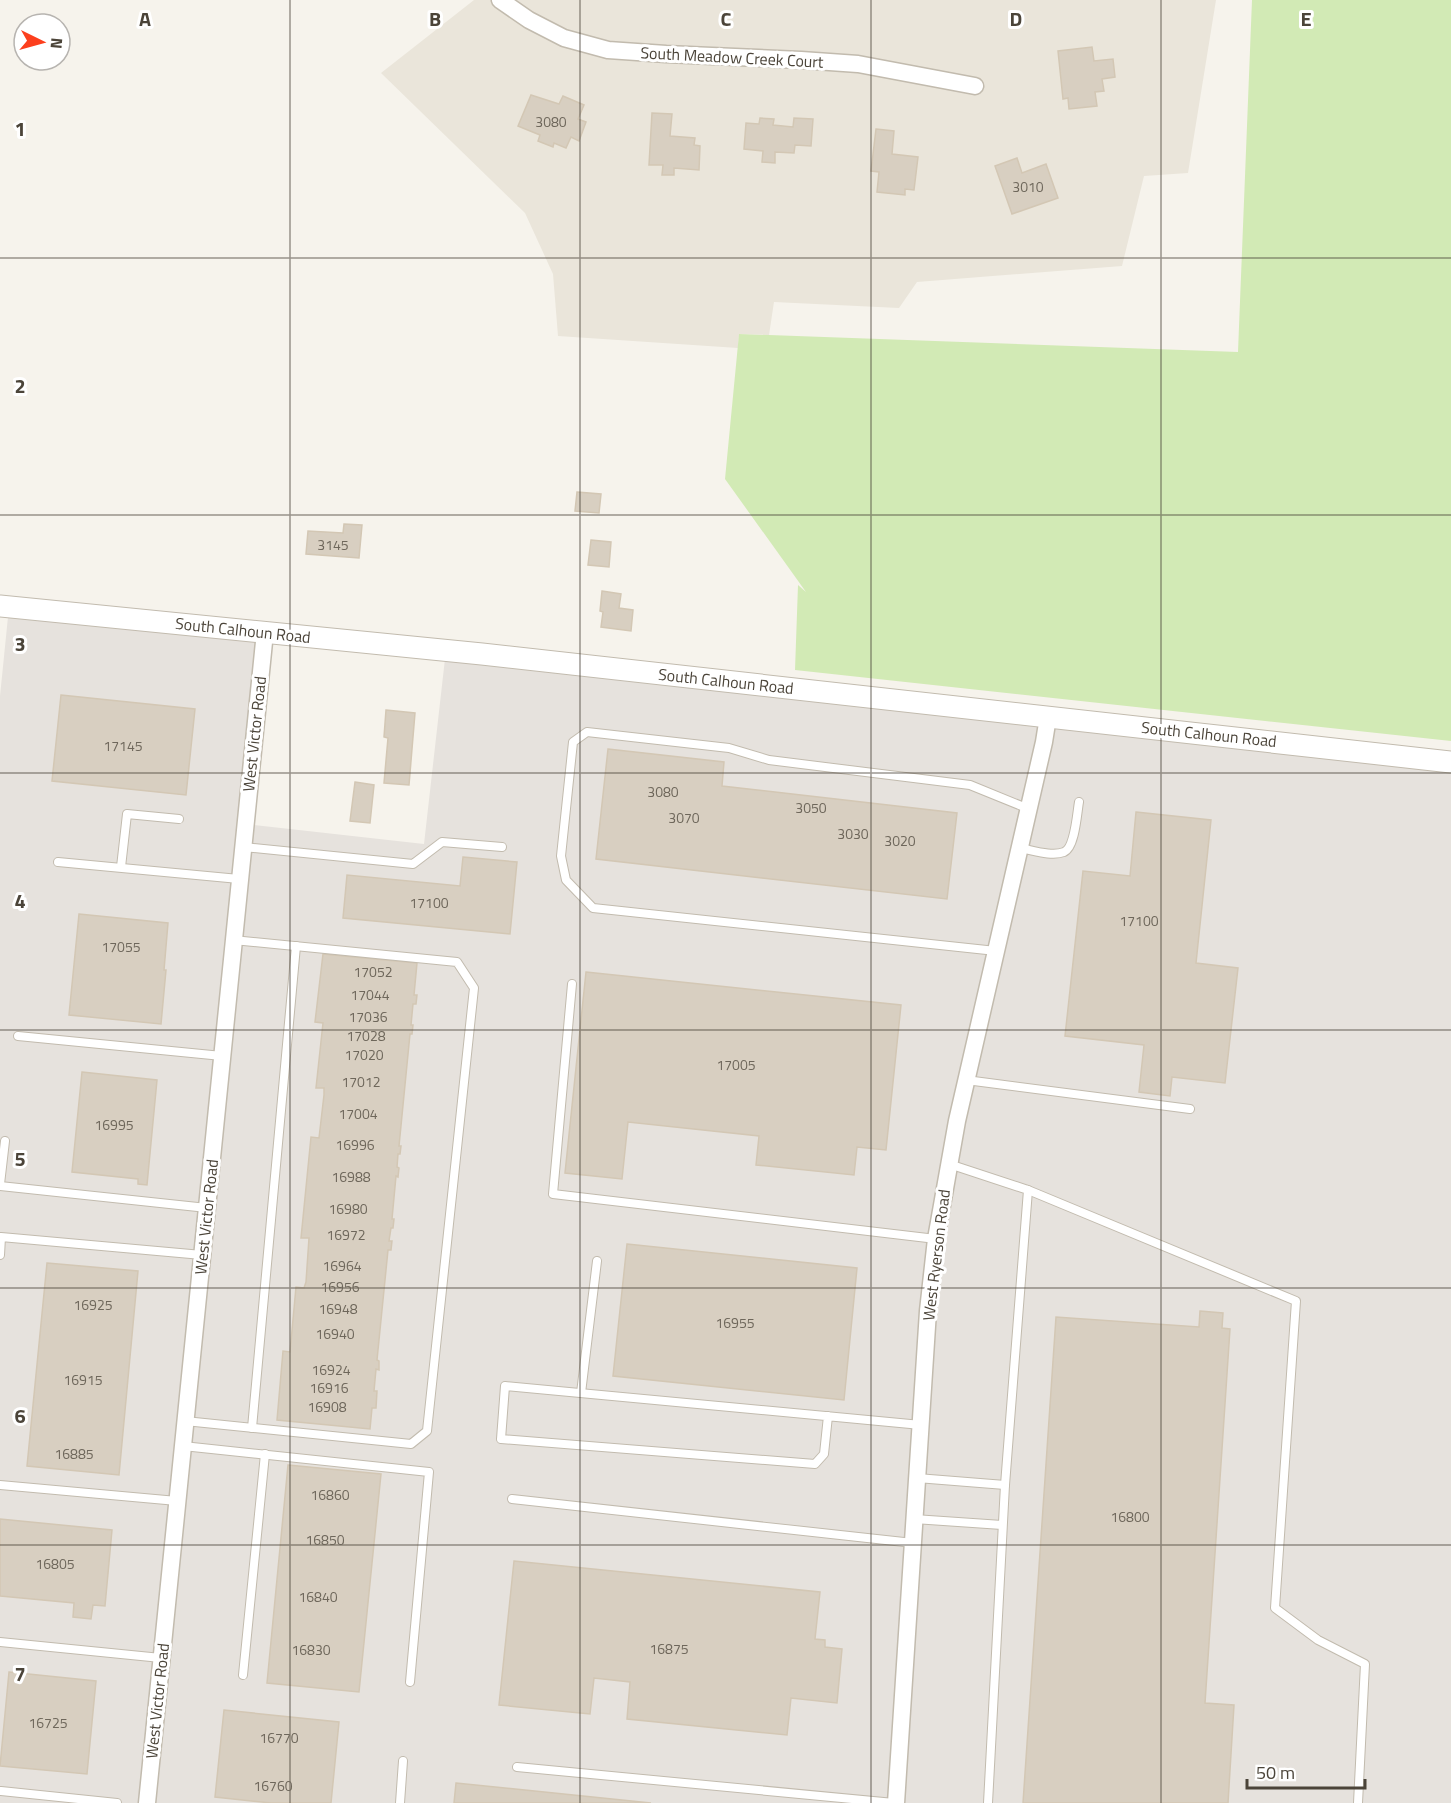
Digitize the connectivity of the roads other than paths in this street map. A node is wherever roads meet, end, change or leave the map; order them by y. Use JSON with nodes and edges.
{"nodes":[{"id":1,"x":500,"y":0,"type":"edge"},
{"id":2,"x":975,"y":86,"type":"dead end"},
{"id":3,"x":0,"y":606,"type":"edge"},
{"id":4,"x":265,"y":632,"type":"junction"},
{"id":5,"x":1048,"y":717,"type":"junction"},
{"id":6,"x":1451,"y":762,"type":"edge"},
{"id":7,"x":1079,"y":802,"type":"dead end"},
{"id":8,"x":1029,"y":809,"type":"junction"},
{"id":9,"x":179,"y":819,"type":"dead end"},
{"id":10,"x":242,"y":847,"type":"junction"},
{"id":11,"x":502,"y":847,"type":"dead end"},
{"id":12,"x":1020,"y":848,"type":"junction"},
{"id":13,"x":58,"y":862,"type":"dead end"},
{"id":14,"x":121,"y":867,"type":"junction"},
{"id":15,"x":239,"y":879,"type":"junction"},
{"id":16,"x":233,"y":940,"type":"junction"},
{"id":17,"x":296,"y":946,"type":"junction"},
{"id":18,"x":996,"y":951,"type":"junction"},
{"id":19,"x":572,"y":984,"type":"dead end"},
{"id":20,"x":18,"y":1036,"type":"dead end"},
{"id":21,"x":222,"y":1056,"type":"junction"},
{"id":22,"x":966,"y":1080,"type":"junction"},
{"id":23,"x":1190,"y":1109,"type":"dead end"},
{"id":24,"x":5,"y":1141,"type":"dead end"},
{"id":25,"x":948,"y":1164,"type":"junction"},
{"id":26,"x":0,"y":1185,"type":"edge"},
{"id":27,"x":1028,"y":1190,"type":"junction"},
{"id":28,"x":207,"y":1209,"type":"junction"},
{"id":29,"x":936,"y":1239,"type":"junction"},
{"id":30,"x":0,"y":1255,"type":"edge"},
{"id":31,"x":202,"y":1255,"type":"junction"},
{"id":32,"x":597,"y":1261,"type":"dead end"},
{"id":33,"x":581,"y":1393,"type":"junction"},
{"id":34,"x":828,"y":1416,"type":"junction"},
{"id":35,"x":185,"y":1421,"type":"junction"},
{"id":36,"x":921,"y":1425,"type":"junction"},
{"id":37,"x":252,"y":1428,"type":"junction"},
{"id":38,"x":183,"y":1446,"type":"junction"},
{"id":39,"x":265,"y":1454,"type":"junction"},
{"id":40,"x":917,"y":1478,"type":"junction"},
{"id":41,"x":0,"y":1485,"type":"edge"},
{"id":42,"x":1005,"y":1485,"type":"junction"},
{"id":43,"x":512,"y":1499,"type":"dead end"},
{"id":44,"x":177,"y":1501,"type":"junction"},
{"id":45,"x":914,"y":1519,"type":"junction"},
{"id":46,"x":1002,"y":1525,"type":"junction"},
{"id":47,"x":913,"y":1543,"type":"junction"},
{"id":48,"x":0,"y":1642,"type":"edge"},
{"id":49,"x":161,"y":1659,"type":"junction"},
{"id":50,"x":243,"y":1675,"type":"dead end"},
{"id":51,"x":410,"y":1682,"type":"dead end"},
{"id":52,"x":404,"y":1761,"type":"dead end"},
{"id":53,"x":517,"y":1767,"type":"dead end"},
{"id":54,"x":1,"y":1791,"type":"edge"},
{"id":55,"x":117,"y":1803,"type":"edge"},
{"id":56,"x":147,"y":1803,"type":"edge"},
{"id":57,"x":400,"y":1803,"type":"edge"},
{"id":58,"x":895,"y":1803,"type":"edge"},
{"id":59,"x":988,"y":1803,"type":"edge"},
{"id":60,"x":1358,"y":1803,"type":"edge"}],
"edges":[{"from":1,"to":2,"type":"street","name":"South Meadow Creek Court"},
{"from":3,"to":4,"type":"street","name":"South Calhoun Road"},
{"from":4,"to":5,"type":"street","name":"South Calhoun Road"},
{"from":4,"to":10,"type":"street","name":"West Victor Road"},
{"from":5,"to":6,"type":"street","name":"South Calhoun Road"},
{"from":5,"to":8,"type":"street","name":"West Ryerson Road"},
{"from":7,"to":12,"type":"lane"},
{"from":8,"to":12,"type":"street","name":"West Ryerson Road"},
{"from":8,"to":18,"type":"lane"},
{"from":9,"to":14,"type":"lane"},
{"from":10,"to":11,"type":"lane"},
{"from":10,"to":15,"type":"street","name":"West Victor Road"},
{"from":12,"to":18,"type":"street","name":"West Ryerson Road"},
{"from":13,"to":14,"type":"lane"},
{"from":14,"to":15,"type":"lane"},
{"from":15,"to":16,"type":"street","name":"West Victor Road"},
{"from":16,"to":17,"type":"lane"},
{"from":16,"to":21,"type":"street","name":"West Victor Road"},
{"from":17,"to":37,"type":"lane"},
{"from":17,"to":37,"type":"lane"},
{"from":18,"to":22,"type":"street","name":"West Ryerson Road"},
{"from":19,"to":29,"type":"lane"},
{"from":20,"to":21,"type":"lane"},
{"from":21,"to":28,"type":"street","name":"West Victor Road"},
{"from":22,"to":23,"type":"lane"},
{"from":22,"to":25,"type":"street","name":"West Ryerson Road"},
{"from":24,"to":26,"type":"lane"},
{"from":25,"to":27,"type":"lane"},
{"from":25,"to":29,"type":"street","name":"West Ryerson Road"},
{"from":26,"to":28,"type":"lane"},
{"from":27,"to":42,"type":"lane"},
{"from":27,"to":60,"type":"lane"},
{"from":28,"to":31,"type":"street","name":"West Victor Road"},
{"from":29,"to":36,"type":"street","name":"West Ryerson Road"},
{"from":30,"to":31,"type":"lane"},
{"from":31,"to":35,"type":"street","name":"West Victor Road"},
{"from":32,"to":33,"type":"lane"},
{"from":33,"to":34,"type":"lane"},
{"from":33,"to":34,"type":"lane"},
{"from":34,"to":36,"type":"lane"},
{"from":35,"to":37,"type":"lane"},
{"from":35,"to":38,"type":"street","name":"West Victor Road"},
{"from":36,"to":40,"type":"street","name":"West Ryerson Road"},
{"from":38,"to":39,"type":"lane"},
{"from":38,"to":44,"type":"street","name":"West Victor Road"},
{"from":39,"to":50,"type":"lane"},
{"from":39,"to":51,"type":"lane"},
{"from":40,"to":42,"type":"lane"},
{"from":40,"to":45,"type":"street","name":"West Ryerson Road"},
{"from":41,"to":44,"type":"lane"},
{"from":42,"to":46,"type":"lane"},
{"from":43,"to":47,"type":"lane"},
{"from":44,"to":49,"type":"street","name":"West Victor Road"},
{"from":45,"to":46,"type":"lane"},
{"from":45,"to":47,"type":"street","name":"West Ryerson Road"},
{"from":46,"to":59,"type":"lane"},
{"from":47,"to":58,"type":"street","name":"West Ryerson Road"},
{"from":48,"to":49,"type":"lane"},
{"from":49,"to":56,"type":"street","name":"West Victor Road"},
{"from":52,"to":57,"type":"lane"},
{"from":53,"to":58,"type":"lane"},
{"from":54,"to":55,"type":"lane"}]}
